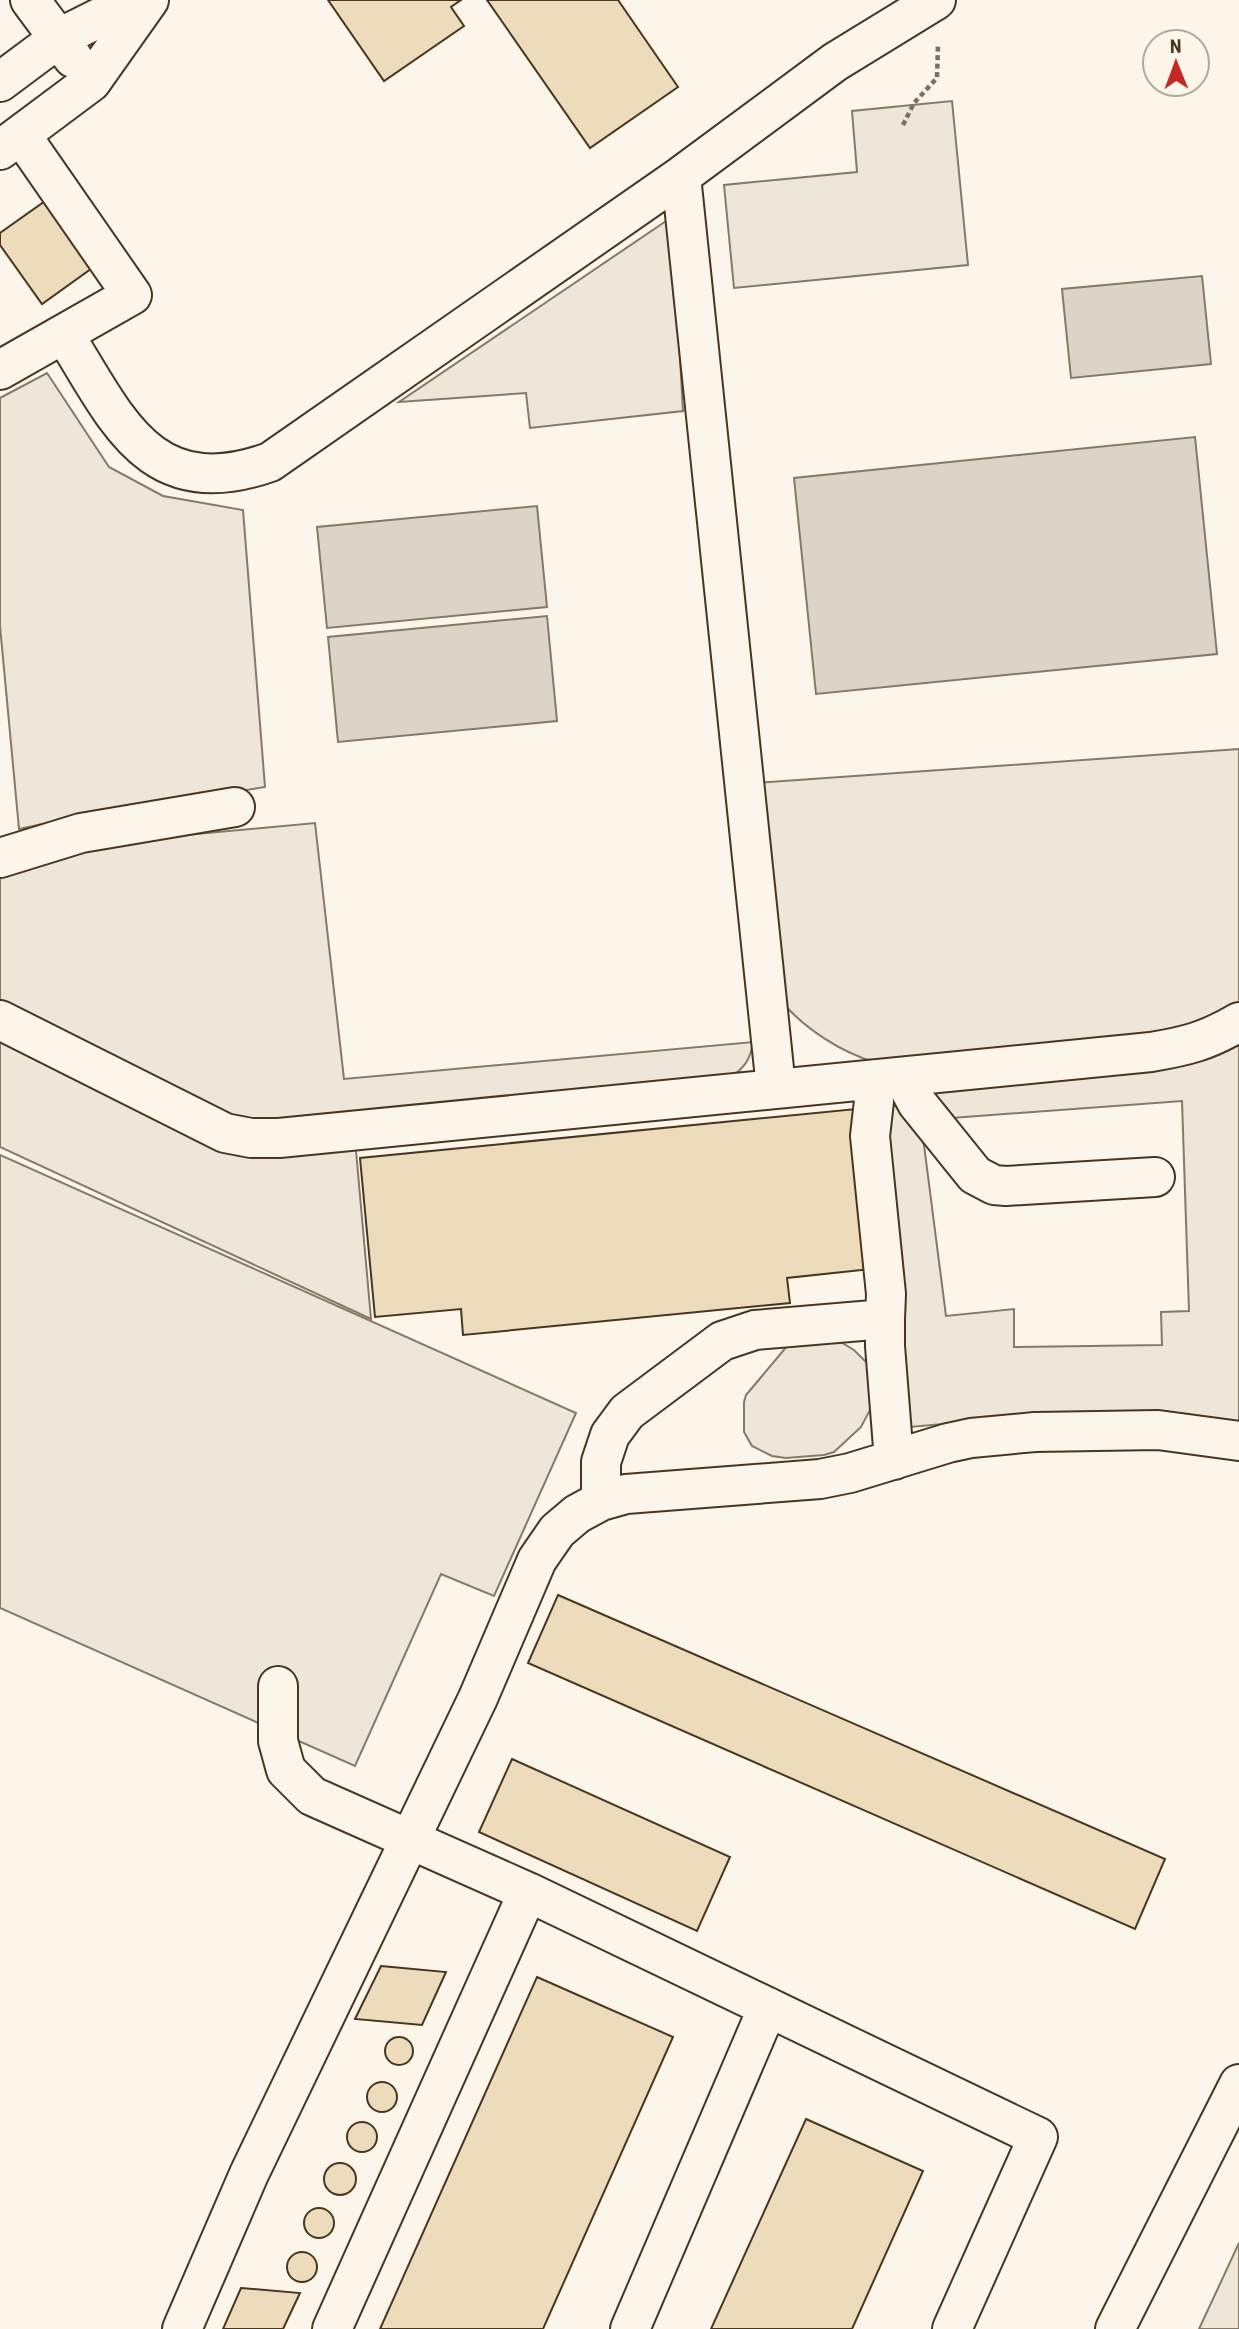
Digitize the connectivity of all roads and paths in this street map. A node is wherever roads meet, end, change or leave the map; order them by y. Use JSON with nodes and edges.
{"nodes":[{"id":1,"x":30,"y":0,"type":"edge"},
{"id":2,"x":135,"y":0,"type":"edge"},
{"id":3,"x":149,"y":0,"type":"edge"},
{"id":4,"x":928,"y":5,"type":"edge"},
{"id":5,"x":59,"y":38,"type":"junction"},
{"id":6,"x":0,"y":82,"type":"edge"},
{"id":7,"x":92,"y":82,"type":"junction"},
{"id":8,"x":903,"y":125,"type":"dead end"},
{"id":9,"x":11,"y":142,"type":"edge"},
{"id":10,"x":681,"y":176,"type":"junction"},
{"id":11,"x":64,"y":334,"type":"junction"},
{"id":12,"x":0,"y":370,"type":"edge"},
{"id":13,"x":235,"y":807,"type":"dead end"},
{"id":14,"x":0,"y":858,"type":"edge"},
{"id":15,"x":0,"y":1020,"type":"edge"},
{"id":16,"x":1239,"y":1022,"type":"edge"},
{"id":17,"x":890,"y":1078,"type":"junction"},
{"id":18,"x":776,"y":1088,"type":"junction"},
{"id":19,"x":1156,"y":1177,"type":"dead end"},
{"id":20,"x":886,"y":1320,"type":"junction"},
{"id":21,"x":1239,"y":1441,"type":"edge"},
{"id":22,"x":894,"y":1460,"type":"junction"},
{"id":23,"x":601,"y":1501,"type":"junction"},
{"id":24,"x":278,"y":1686,"type":"dead end"},
{"id":25,"x":410,"y":1839,"type":"junction"},
{"id":26,"x":528,"y":1892,"type":"junction"},
{"id":27,"x":768,"y":2007,"type":"junction"},
{"id":28,"x":1239,"y":2084,"type":"edge"},
{"id":29,"x":182,"y":2329,"type":"edge"},
{"id":30,"x":331,"y":2329,"type":"edge"},
{"id":31,"x":630,"y":2329,"type":"edge"},
{"id":32,"x":952,"y":2329,"type":"edge"},
{"id":33,"x":1115,"y":2329,"type":"edge"}],
"edges":[{"from":1,"to":5,"type":"lane"},
{"from":2,"to":5,"type":"lane"},
{"from":3,"to":7,"type":"lane"},
{"from":4,"to":8,"type":"path"},
{"from":4,"to":10,"type":"lane"},
{"from":5,"to":6,"type":"lane"},
{"from":5,"to":7,"type":"lane"},
{"from":7,"to":9,"type":"lane"},
{"from":9,"to":11,"type":"lane"},
{"from":10,"to":11,"type":"lane"},
{"from":10,"to":18,"type":"lane"},
{"from":11,"to":12,"type":"lane"},
{"from":13,"to":14,"type":"lane"},
{"from":15,"to":18,"type":"lane"},
{"from":16,"to":17,"type":"lane"},
{"from":17,"to":18,"type":"lane"},
{"from":17,"to":19,"type":"lane"},
{"from":17,"to":20,"type":"lane"},
{"from":20,"to":22,"type":"lane"},
{"from":20,"to":23,"type":"lane"},
{"from":21,"to":22,"type":"lane"},
{"from":22,"to":23,"type":"lane"},
{"from":23,"to":25,"type":"lane"},
{"from":24,"to":25,"type":"lane"},
{"from":25,"to":26,"type":"lane"},
{"from":25,"to":29,"type":"lane"},
{"from":26,"to":27,"type":"lane"},
{"from":26,"to":30,"type":"lane"},
{"from":27,"to":31,"type":"lane"},
{"from":27,"to":32,"type":"lane"},
{"from":28,"to":33,"type":"lane"}]}
